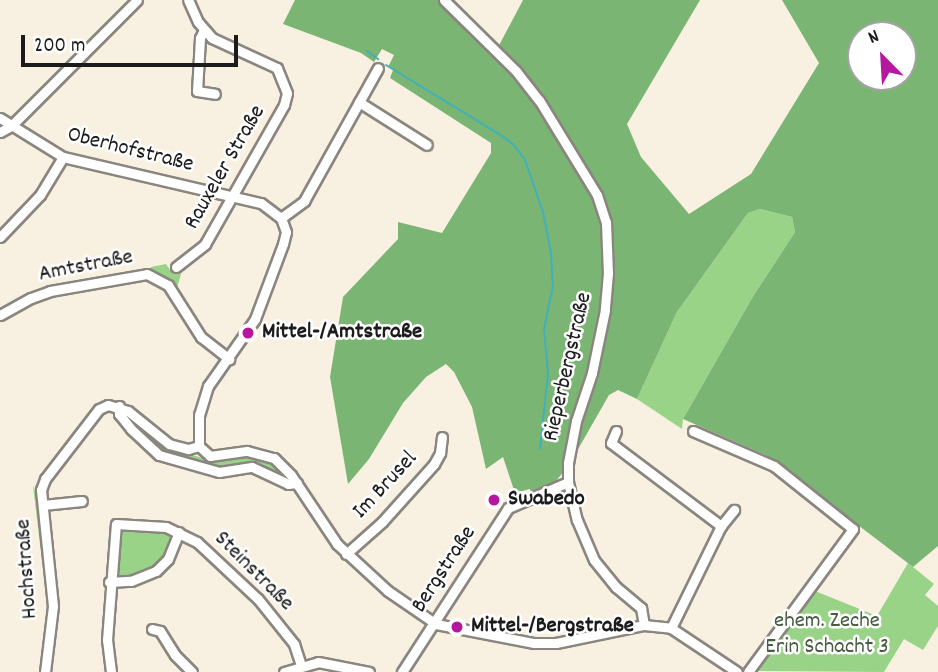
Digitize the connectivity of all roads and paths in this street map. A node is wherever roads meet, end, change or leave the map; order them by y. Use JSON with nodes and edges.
{"nodes":[{"id":1,"x":137,"y":0,"type":"edge"},
{"id":2,"x":188,"y":0,"type":"edge"},
{"id":3,"x":444,"y":0,"type":"edge"},
{"id":4,"x":204,"y":30,"type":"junction"},
{"id":5,"x":377,"y":68,"type":"dead end"},
{"id":6,"x":215,"y":94,"type":"dead end"},
{"id":7,"x":359,"y":102,"type":"junction"},
{"id":8,"x":0,"y":118,"type":"edge"},
{"id":9,"x":12,"y":126,"type":"junction"},
{"id":10,"x":0,"y":132,"type":"edge"},
{"id":11,"x":427,"y":145,"type":"dead end"},
{"id":12,"x":63,"y":157,"type":"junction"},
{"id":13,"x":232,"y":196,"type":"junction"},
{"id":14,"x":281,"y":218,"type":"junction"},
{"id":15,"x":0,"y":237,"type":"edge"},
{"id":16,"x":176,"y":267,"type":"dead end"},
{"id":17,"x":0,"y":315,"type":"edge"},
{"id":18,"x":229,"y":359,"type":"junction"},
{"id":19,"x":119,"y":406,"type":"junction"},
{"id":20,"x":616,"y":431,"type":"dead end"},
{"id":21,"x":693,"y":431,"type":"dead end"},
{"id":22,"x":442,"y":437,"type":"dead end"},
{"id":23,"x":199,"y":446,"type":"junction"},
{"id":24,"x":297,"y":482,"type":"junction"},
{"id":25,"x":568,"y":482,"type":"junction"},
{"id":26,"x":82,"y":500,"type":"dead end"},
{"id":27,"x":43,"y":505,"type":"junction"},
{"id":28,"x":734,"y":510,"type":"dead end"},
{"id":29,"x":721,"y":526,"type":"junction"},
{"id":30,"x":179,"y":532,"type":"junction"},
{"id":31,"x":346,"y":554,"type":"junction"},
{"id":32,"x":110,"y":582,"type":"junction"},
{"id":33,"x":436,"y":624,"type":"junction"},
{"id":34,"x":643,"y":625,"type":"junction"},
{"id":35,"x":671,"y":628,"type":"junction"},
{"id":36,"x":152,"y":629,"type":"dead end"},
{"id":37,"x":302,"y":665,"type":"junction"},
{"id":38,"x":45,"y":672,"type":"edge"},
{"id":39,"x":111,"y":672,"type":"edge"},
{"id":40,"x":192,"y":672,"type":"edge"},
{"id":41,"x":284,"y":672,"type":"edge"},
{"id":42,"x":369,"y":672,"type":"edge"},
{"id":43,"x":402,"y":672,"type":"edge"},
{"id":44,"x":737,"y":672,"type":"edge"},
{"id":45,"x":748,"y":672,"type":"edge"}],
"edges":[{"from":1,"to":9,"type":"street"},
{"from":2,"to":4,"type":"street","name":"Rauxeler Straße"},
{"from":3,"to":25,"type":"street","name":"Rieperbergstraße"},
{"from":4,"to":6,"type":"street"},
{"from":4,"to":13,"type":"street","name":"Rauxeler Straße"},
{"from":5,"to":7,"type":"street"},
{"from":7,"to":11,"type":"street"},
{"from":7,"to":14,"type":"street"},
{"from":8,"to":9,"type":"street","name":"Oberhofstraße"},
{"from":9,"to":10,"type":"street"},
{"from":9,"to":12,"type":"street","name":"Oberhofstraße"},
{"from":12,"to":13,"type":"street","name":"Oberhofstraße"},
{"from":12,"to":15,"type":"street"},
{"from":13,"to":14,"type":"street","name":"Oberhofstraße"},
{"from":13,"to":16,"type":"street","name":"Rauxeler Straße"},
{"from":14,"to":18,"type":"street"},
{"from":17,"to":18,"type":"street","name":"Amtstraße"},
{"from":18,"to":23,"type":"street"},
{"from":19,"to":23,"type":"street"},
{"from":19,"to":24,"type":"street"},
{"from":19,"to":27,"type":"street","name":"Hochstraße"},
{"from":20,"to":29,"type":"street"},
{"from":21,"to":45,"type":"street"},
{"from":22,"to":31,"type":"street","name":"Im Brusel"},
{"from":23,"to":24,"type":"street"},
{"from":24,"to":31,"type":"street"},
{"from":25,"to":33,"type":"street","name":"Bergstraße"},
{"from":25,"to":34,"type":"street","name":"Rieperbergstraße"},
{"from":26,"to":27,"type":"street","name":"Hochstraße"},
{"from":27,"to":38,"type":"street","name":"Hochstraße"},
{"from":28,"to":29,"type":"street"},
{"from":29,"to":35,"type":"street"},
{"from":30,"to":32,"type":"street"},
{"from":30,"to":32,"type":"street","name":"Steinstraße"},
{"from":30,"to":37,"type":"street","name":"Steinstraße"},
{"from":31,"to":33,"type":"street"},
{"from":32,"to":39,"type":"street"},
{"from":33,"to":34,"type":"street"},
{"from":33,"to":43,"type":"street","name":"Bergstraße"},
{"from":34,"to":35,"type":"street"},
{"from":35,"to":44,"type":"street"},
{"from":36,"to":40,"type":"street"},
{"from":37,"to":41,"type":"street"},
{"from":37,"to":42,"type":"street"}]}
